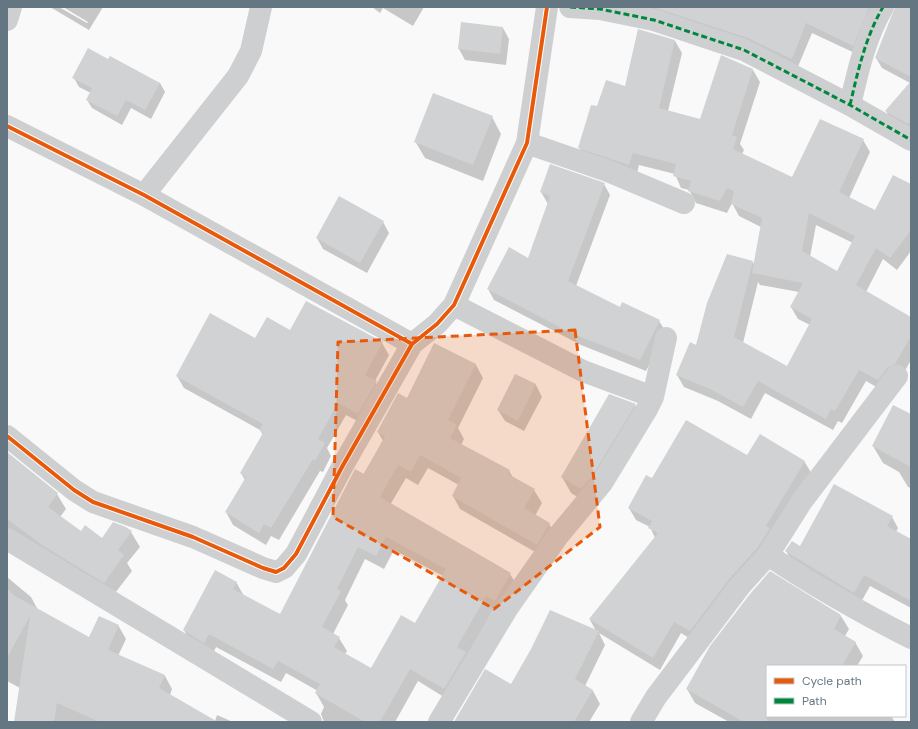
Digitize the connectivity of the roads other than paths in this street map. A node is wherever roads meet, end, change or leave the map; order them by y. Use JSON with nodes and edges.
{"nodes":[{"id":1,"x":11,"y":7,"type":"edge"},
{"id":2,"x":261,"y":7,"type":"edge"},
{"id":3,"x":547,"y":7,"type":"edge"},
{"id":4,"x":570,"y":7,"type":"edge"},
{"id":5,"x":883,"y":7,"type":"edge"},
{"id":6,"x":7,"y":20,"type":"edge"},
{"id":7,"x":850,"y":106,"type":"junction"},
{"id":8,"x":7,"y":126,"type":"edge"},
{"id":9,"x":911,"y":140,"type":"edge"},
{"id":10,"x":527,"y":143,"type":"junction"},
{"id":11,"x":144,"y":195,"type":"junction"},
{"id":12,"x":684,"y":203,"type":"dead end"},
{"id":13,"x":454,"y":305,"type":"junction"},
{"id":14,"x":666,"y":338,"type":"dead end"},
{"id":15,"x":412,"y":344,"type":"junction"},
{"id":16,"x":898,"y":376,"type":"dead end"},
{"id":17,"x":653,"y":397,"type":"junction"},
{"id":18,"x":7,"y":436,"type":"edge"},
{"id":19,"x":7,"y":539,"type":"edge"},
{"id":20,"x":768,"y":555,"type":"junction"},
{"id":21,"x":911,"y":638,"type":"edge"},
{"id":22,"x":311,"y":722,"type":"edge"},
{"id":23,"x":440,"y":722,"type":"edge"},
{"id":24,"x":641,"y":722,"type":"edge"}],
"edges":[{"from":1,"to":6,"type":"street"},
{"from":2,"to":11,"type":"street"},
{"from":3,"to":10,"type":"street"},
{"from":4,"to":7,"type":"street"},
{"from":5,"to":7,"type":"street"},
{"from":7,"to":9,"type":"street"},
{"from":8,"to":11,"type":"street"},
{"from":10,"to":12,"type":"street"},
{"from":10,"to":13,"type":"street"},
{"from":11,"to":15,"type":"street"},
{"from":13,"to":15,"type":"street"},
{"from":13,"to":17,"type":"street"},
{"from":14,"to":17,"type":"street"},
{"from":15,"to":18,"type":"street"},
{"from":16,"to":20,"type":"street"},
{"from":17,"to":23,"type":"street"},
{"from":19,"to":22,"type":"street"},
{"from":20,"to":21,"type":"street"},
{"from":20,"to":24,"type":"street"}]}
